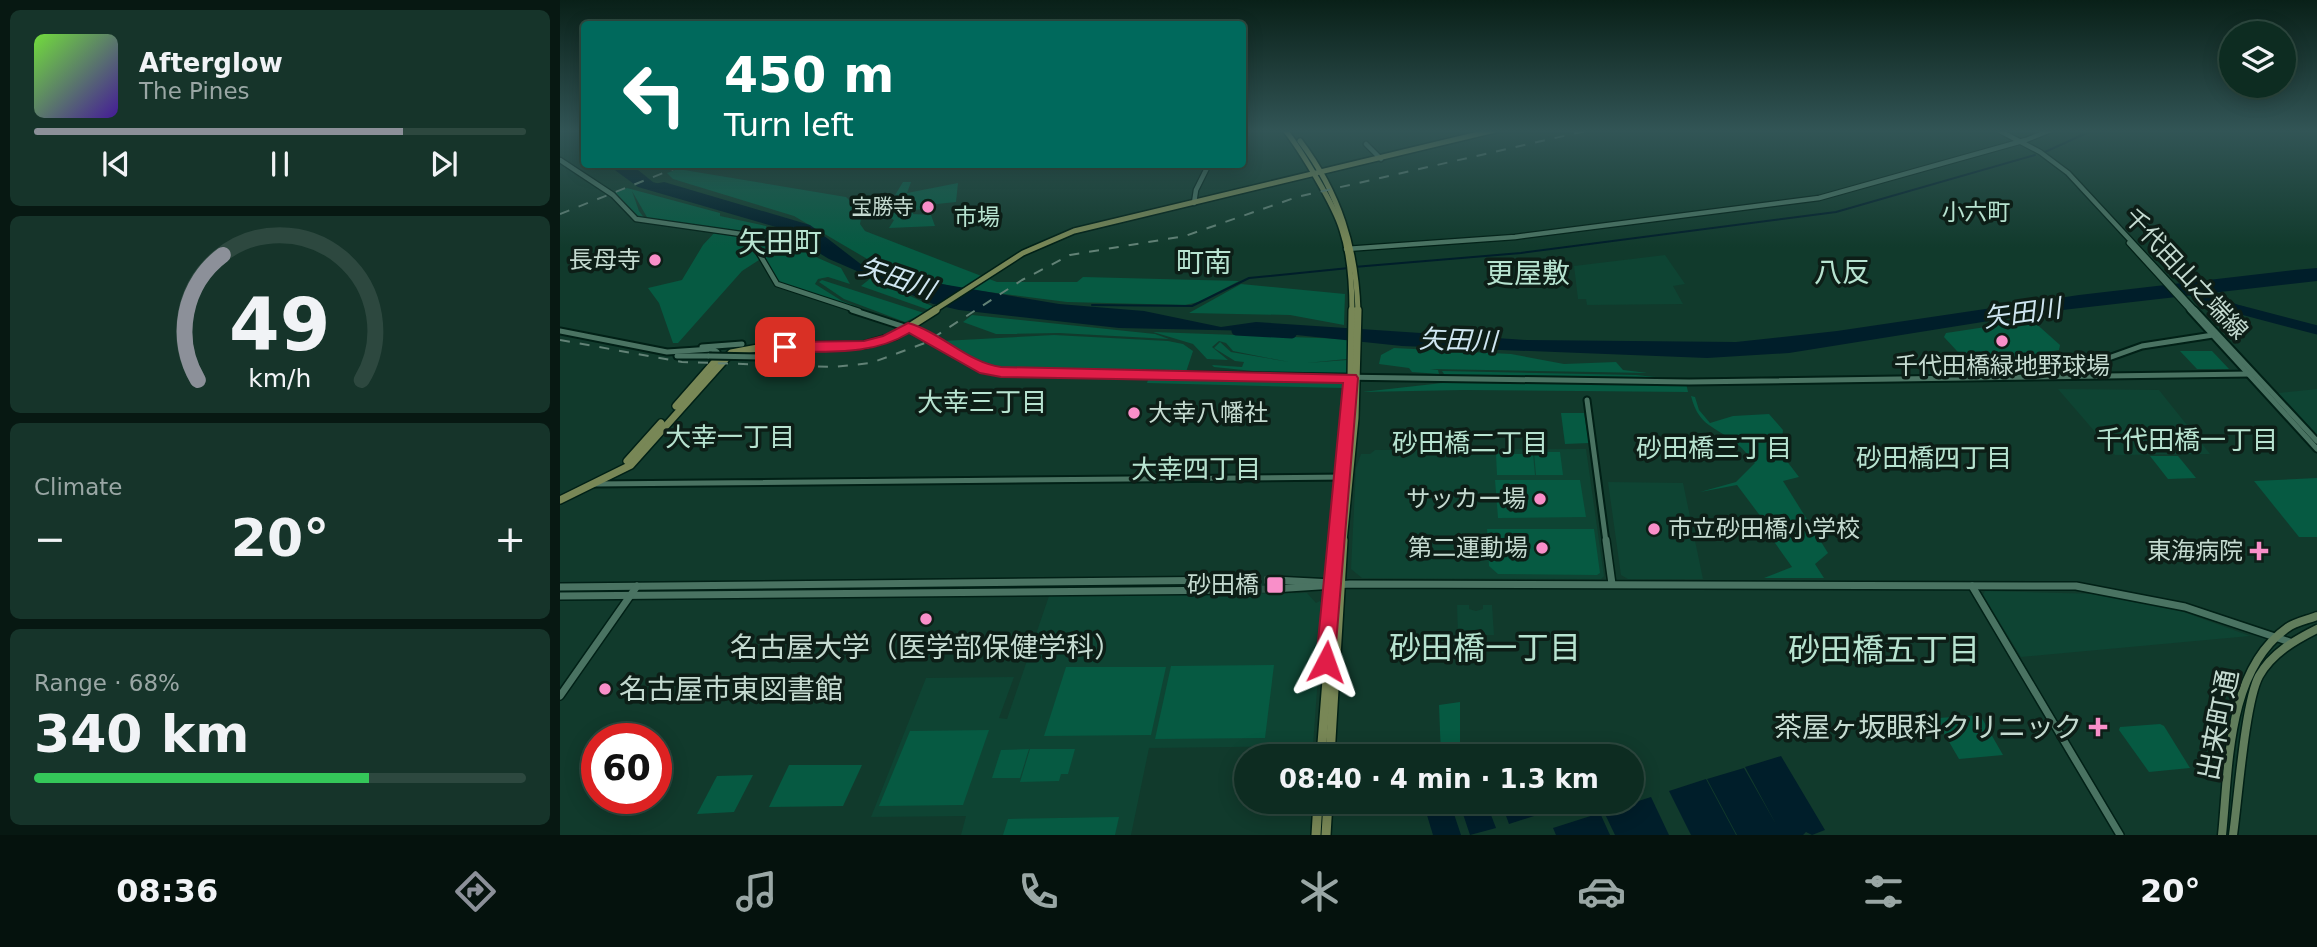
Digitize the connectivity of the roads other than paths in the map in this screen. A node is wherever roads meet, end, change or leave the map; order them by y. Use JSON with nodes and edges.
{"nodes":[{"id":1,"x":571,"y":169,"type":"edge"},
{"id":2,"x":1207,"y":169,"type":"edge"},
{"id":3,"x":1314,"y":169,"type":"edge"},
{"id":4,"x":1314,"y":169,"type":"edge"},
{"id":5,"x":1337,"y":169,"type":"edge"},
{"id":6,"x":1923,"y":169,"type":"edge"},
{"id":7,"x":2059,"y":169,"type":"edge"},
{"id":8,"x":1317,"y":173,"type":"junction"},
{"id":9,"x":2093,"y":201,"type":"junction"},
{"id":10,"x":1194,"y":203,"type":"junction"},
{"id":11,"x":1349,"y":248,"type":"junction"},
{"id":12,"x":2137,"y":252,"type":"joint"},
{"id":13,"x":910,"y":326,"type":"junction"},
{"id":14,"x":560,"y":331,"type":"edge"},
{"id":15,"x":2212,"y":332,"type":"junction"},
{"id":16,"x":630,"y":345,"type":"junction"},
{"id":17,"x":740,"y":345,"type":"junction"},
{"id":18,"x":785,"y":347,"type":"junction"},
{"id":19,"x":702,"y":349,"type":"junction"},
{"id":20,"x":677,"y":356,"type":"dead end"},
{"id":21,"x":761,"y":357,"type":"dead end"},
{"id":22,"x":710,"y":366,"type":"junction"},
{"id":23,"x":2254,"y":377,"type":"junction"},
{"id":24,"x":1354,"y":378,"type":"junction"},
{"id":25,"x":2041,"y":379,"type":"junction"},
{"id":26,"x":1587,"y":400,"type":"dead end"},
{"id":27,"x":2317,"y":442,"type":"edge"},
{"id":28,"x":2317,"y":449,"type":"edge"},
{"id":29,"x":1346,"y":477,"type":"junction"},
{"id":30,"x":594,"y":484,"type":"junction"},
{"id":31,"x":560,"y":498,"type":"edge"},
{"id":32,"x":1243,"y":580,"type":"tunnel mouth"},
{"id":33,"x":1274,"y":580,"type":"tunnel mouth"},
{"id":34,"x":1339,"y":584,"type":"junction"},
{"id":35,"x":1612,"y":584,"type":"junction"},
{"id":36,"x":637,"y":586,"type":"junction"},
{"id":37,"x":1972,"y":586,"type":"junction"},
{"id":38,"x":560,"y":587,"type":"edge"},
{"id":39,"x":1273,"y":589,"type":"tunnel mouth"},
{"id":40,"x":1241,"y":590,"type":"tunnel mouth"},
{"id":41,"x":560,"y":596,"type":"edge"},
{"id":42,"x":630,"y":596,"type":"junction"},
{"id":43,"x":2317,"y":616,"type":"edge"},
{"id":44,"x":2317,"y":629,"type":"edge"},
{"id":45,"x":2276,"y":637,"type":"junction"},
{"id":46,"x":2290,"y":642,"type":"junction"},
{"id":47,"x":560,"y":696,"type":"edge"},
{"id":48,"x":1322,"y":744,"type":"edge"},
{"id":49,"x":1331,"y":744,"type":"edge"},
{"id":50,"x":1317,"y":814,"type":"edge"},
{"id":51,"x":1327,"y":814,"type":"edge"},
{"id":52,"x":1316,"y":835,"type":"edge"},
{"id":53,"x":1326,"y":835,"type":"edge"},
{"id":54,"x":2120,"y":835,"type":"edge"},
{"id":55,"x":2222,"y":835,"type":"edge"},
{"id":56,"x":2233,"y":835,"type":"edge"}],
"edges":[{"from":1,"to":13,"type":"street"},
{"from":2,"to":10,"type":"street"},
{"from":3,"to":8,"type":"main road"},
{"from":4,"to":8,"type":"main road"},
{"from":5,"to":8,"type":"main road"},
{"from":6,"to":11,"type":"street"},
{"from":7,"to":9,"type":"street","name":"千代田山之端線"},
{"from":8,"to":10,"type":"main road"},
{"from":8,"to":11,"type":"main road"},
{"from":9,"to":12,"type":"street","name":"千代田山之端線"},
{"from":9,"to":15,"type":"street","name":"千代田山之端線"},
{"from":10,"to":13,"type":"main road"},
{"from":11,"to":24,"type":"main road"},
{"from":12,"to":15,"type":"street"},
{"from":13,"to":17,"type":"main road"},
{"from":13,"to":18,"type":"main road"},
{"from":13,"to":24,"type":"street"},
{"from":14,"to":16,"type":"street"},
{"from":15,"to":23,"type":"street","name":"千代田山之端線"},
{"from":15,"to":23,"type":"street","name":"千代田山之端線"},
{"from":15,"to":25,"type":"street"},
{"from":16,"to":17,"type":"street"},
{"from":16,"to":19,"type":"street"},
{"from":17,"to":18,"type":"street"},
{"from":17,"to":19,"type":"street"},
{"from":17,"to":22,"type":"main road"},
{"from":18,"to":30,"type":"main road"},
{"from":19,"to":22,"type":"street"},
{"from":20,"to":21,"type":"street","bridge":true},
{"from":22,"to":31,"type":"main road"},
{"from":23,"to":25,"type":"street"},
{"from":23,"to":27,"type":"street","name":"千代田山之端線"},
{"from":23,"to":28,"type":"street","name":"千代田山之端線"},
{"from":24,"to":25,"type":"street"},
{"from":24,"to":29,"type":"main road"},
{"from":26,"to":35,"type":"street"},
{"from":29,"to":30,"type":"street"},
{"from":29,"to":34,"type":"main road"},
{"from":30,"to":31,"type":"main road"},
{"from":32,"to":36,"type":"street"},
{"from":33,"to":34,"type":"street"},
{"from":34,"to":35,"type":"street"},
{"from":34,"to":39,"type":"street"},
{"from":34,"to":48,"type":"main road"},
{"from":34,"to":49,"type":"main road"},
{"from":35,"to":37,"type":"street"},
{"from":36,"to":38,"type":"street"},
{"from":36,"to":42,"type":"street"},
{"from":37,"to":45,"type":"street"},
{"from":37,"to":54,"type":"street"},
{"from":40,"to":42,"type":"street"},
{"from":41,"to":42,"type":"street"},
{"from":42,"to":47,"type":"street"},
{"from":43,"to":45,"type":"main road","name":"出来町通"},
{"from":44,"to":46,"type":"main road","name":"出来町通"},
{"from":45,"to":46,"type":"street"},
{"from":45,"to":55,"type":"main road","name":"出来町通"},
{"from":46,"to":56,"type":"main road","name":"出来町通"},
{"from":50,"to":52,"type":"main road"},
{"from":51,"to":53,"type":"main road"}]}
